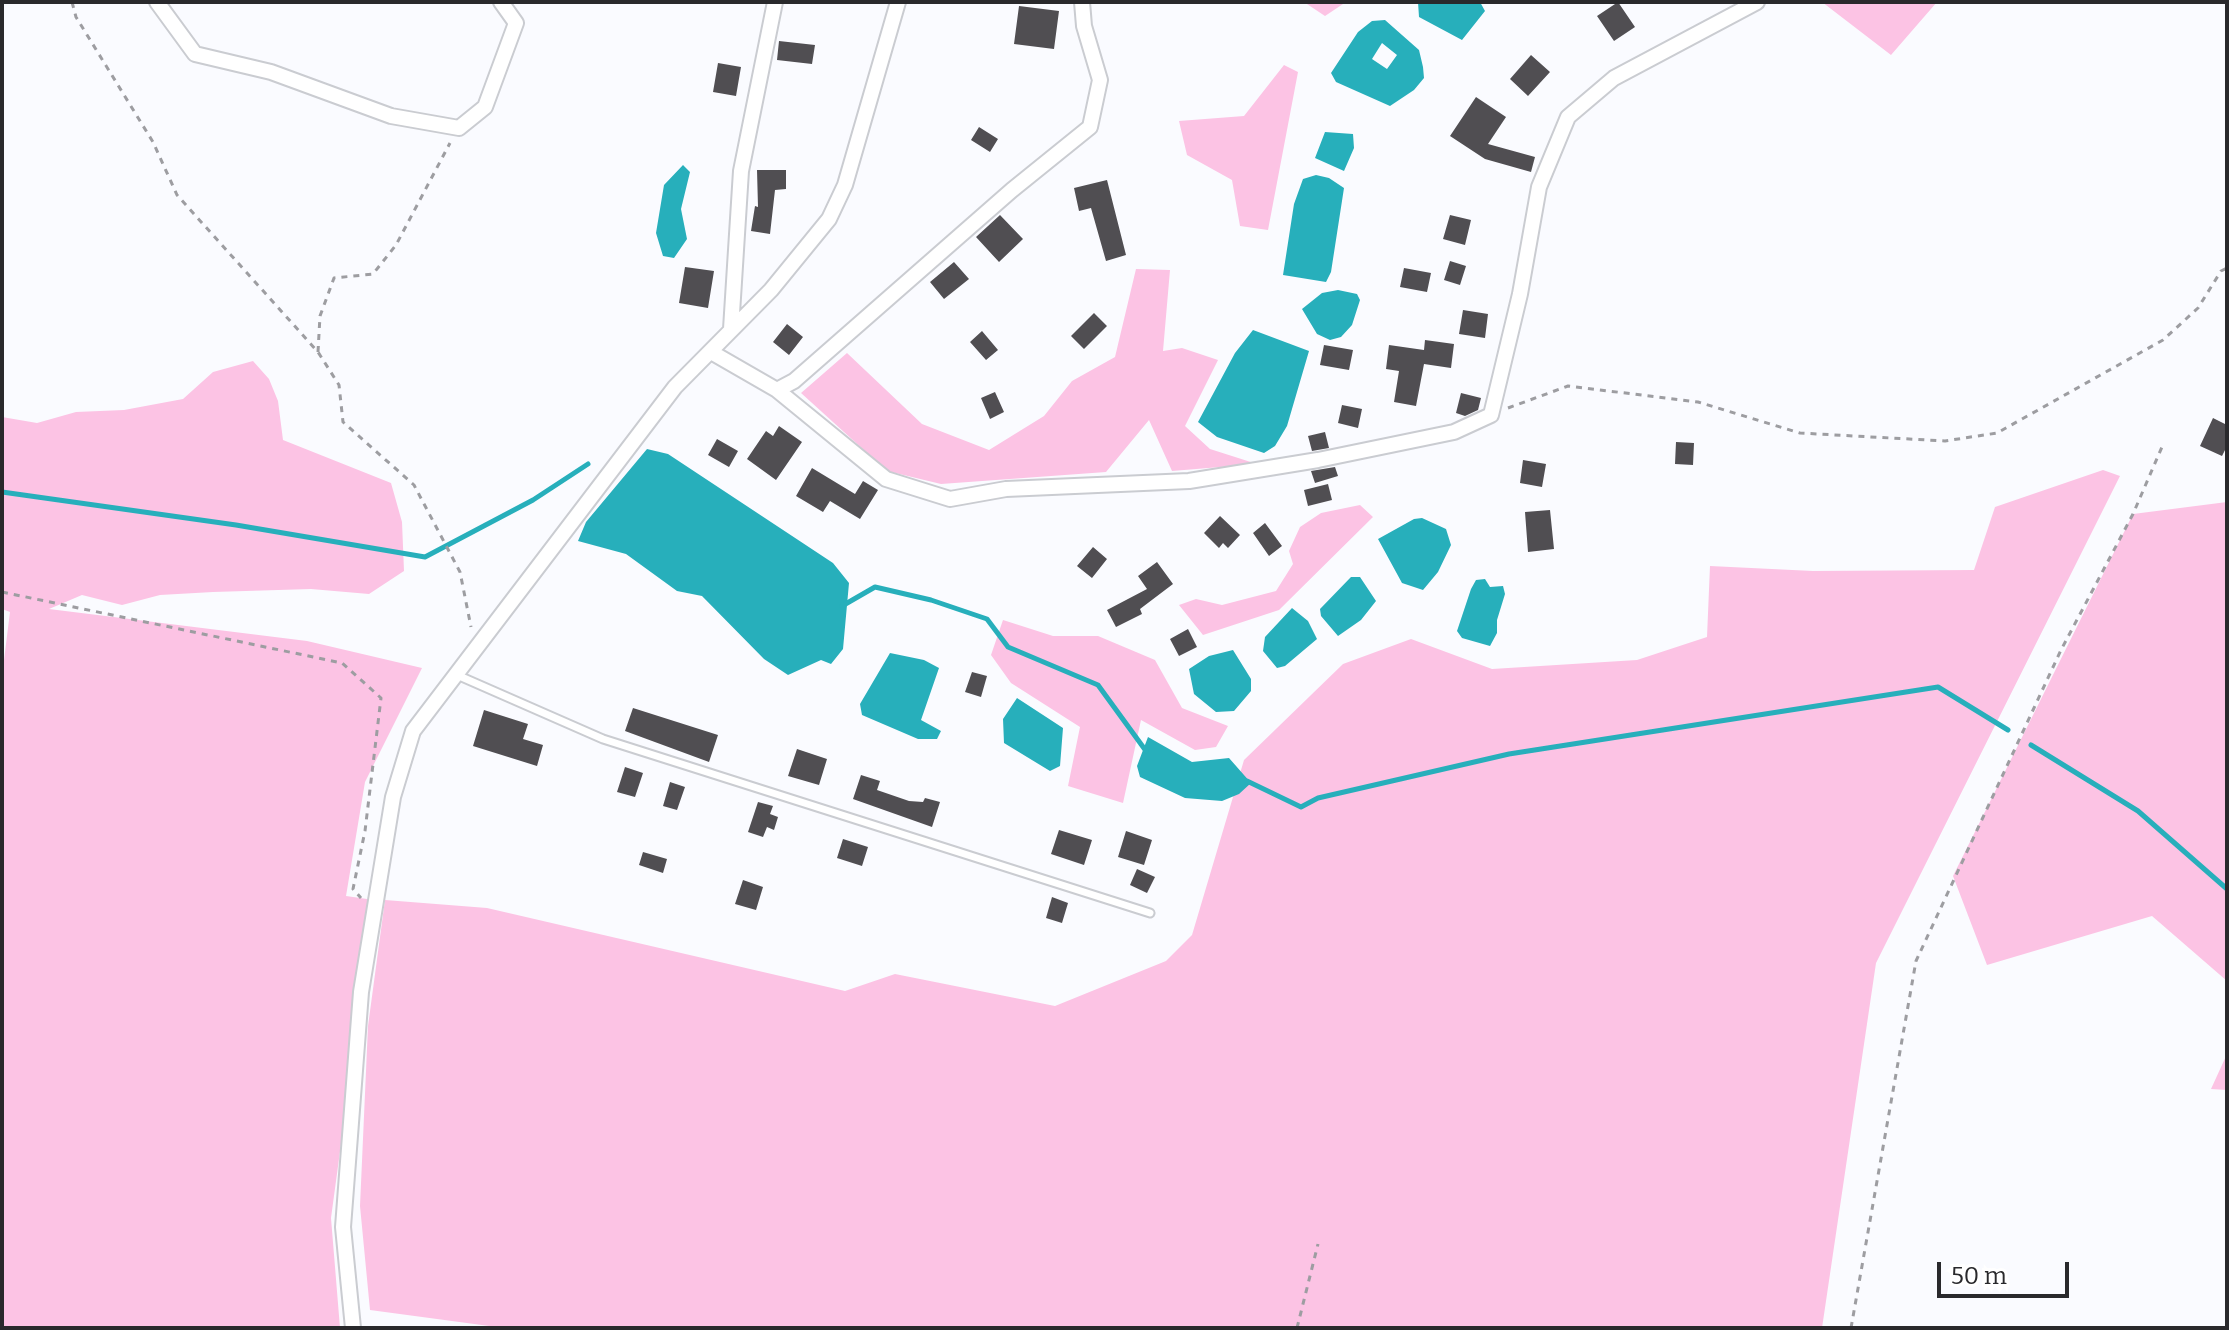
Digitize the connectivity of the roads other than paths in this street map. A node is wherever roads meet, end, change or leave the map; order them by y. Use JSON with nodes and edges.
{"nodes":[{"id":1,"x":157,"y":2,"type":"edge"},
{"id":2,"x":501,"y":2,"type":"edge"},
{"id":3,"x":775,"y":2,"type":"edge"},
{"id":4,"x":898,"y":2,"type":"edge"},
{"id":5,"x":1082,"y":2,"type":"edge"},
{"id":6,"x":1757,"y":2,"type":"edge"},
{"id":7,"x":731,"y":329,"type":"junction"},
{"id":8,"x":711,"y":352,"type":"junction"},
{"id":9,"x":777,"y":390,"type":"junction"},
{"id":10,"x":454,"y":674,"type":"junction"},
{"id":11,"x":1150,"y":913,"type":"dead end"},
{"id":12,"x":353,"y":1328,"type":"edge"}],
"edges":[{"from":1,"to":2,"type":"street"},
{"from":3,"to":7,"type":"street"},
{"from":4,"to":7,"type":"street"},
{"from":5,"to":9,"type":"street"},
{"from":6,"to":9,"type":"street"},
{"from":7,"to":8,"type":"street"},
{"from":8,"to":9,"type":"street"},
{"from":8,"to":10,"type":"street"},
{"from":10,"to":11,"type":"lane"},
{"from":10,"to":12,"type":"street"}]}
